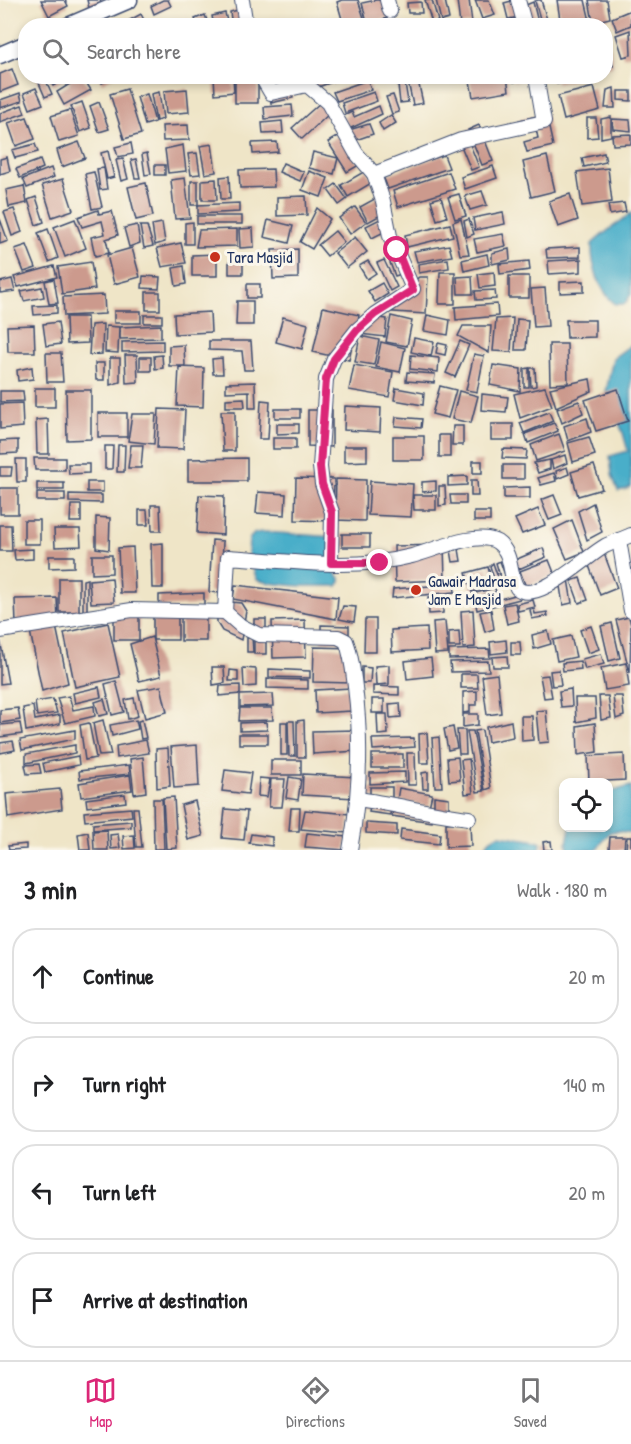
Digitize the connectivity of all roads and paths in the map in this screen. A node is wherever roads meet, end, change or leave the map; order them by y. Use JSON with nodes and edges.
{"nodes":[{"id":1,"x":129,"y":0,"type":"edge"},
{"id":2,"x":242,"y":0,"type":"edge"},
{"id":3,"x":523,"y":1,"type":"edge"},
{"id":4,"x":87,"y":18,"type":"edge"},
{"id":5,"x":245,"y":18,"type":"edge"},
{"id":6,"x":524,"y":18,"type":"edge"},
{"id":7,"x":18,"y":47,"type":"edge"},
{"id":8,"x":0,"y":55,"type":"edge"},
{"id":9,"x":265,"y":84,"type":"edge"},
{"id":10,"x":537,"y":84,"type":"edge"},
{"id":11,"x":374,"y":174,"type":"junction"},
{"id":12,"x":625,"y":538,"type":"edge"},
{"id":13,"x":331,"y":563,"type":"junction"},
{"id":14,"x":631,"y":611,"type":"edge"},
{"id":15,"x":225,"y":612,"type":"junction"},
{"id":16,"x":0,"y":631,"type":"edge"},
{"id":17,"x":358,"y":799,"type":"junction"},
{"id":18,"x":469,"y":818,"type":"dead end"},
{"id":19,"x":350,"y":850,"type":"edge"}],
"edges":[{"from":1,"to":4,"type":"street"},
{"from":2,"to":5,"type":"street"},
{"from":3,"to":6,"type":"street"},
{"from":7,"to":8,"type":"street"},
{"from":9,"to":11,"type":"street"},
{"from":10,"to":11,"type":"street"},
{"from":11,"to":13,"type":"street"},
{"from":12,"to":13,"type":"street"},
{"from":12,"to":14,"type":"street"},
{"from":13,"to":15,"type":"street"},
{"from":15,"to":16,"type":"street"},
{"from":15,"to":17,"type":"street"},
{"from":17,"to":18,"type":"street"},
{"from":17,"to":19,"type":"street"}]}
